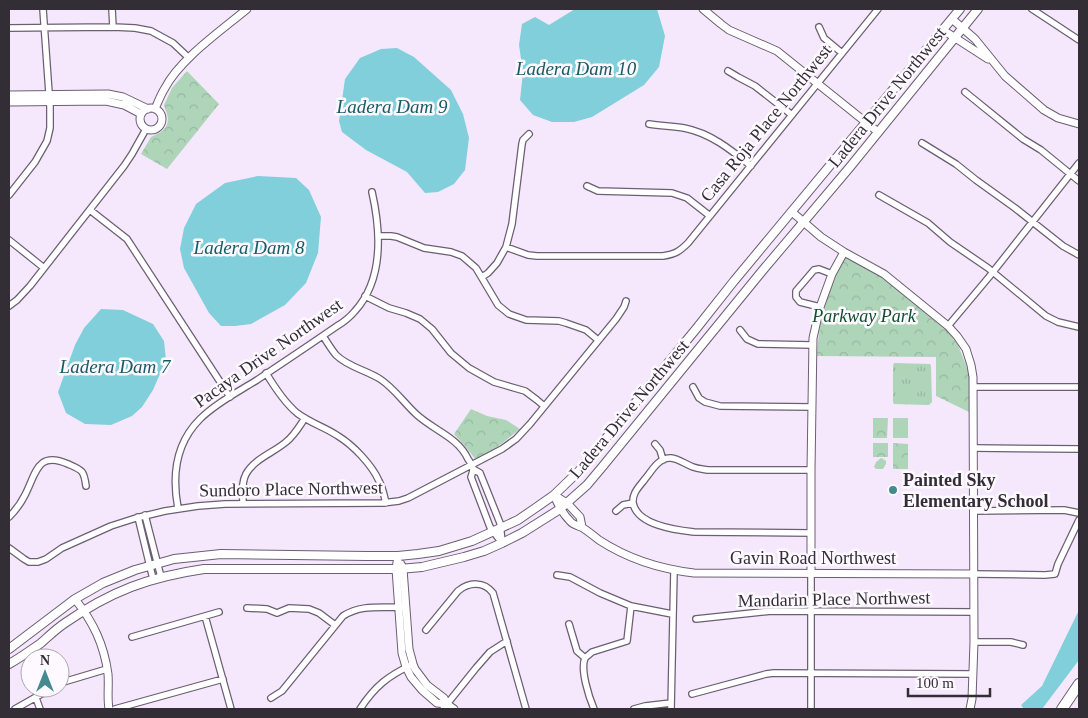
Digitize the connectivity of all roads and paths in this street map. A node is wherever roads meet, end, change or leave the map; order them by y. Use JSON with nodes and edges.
{"nodes":[{"id":1,"x":43,"y":9,"type":"edge"},
{"id":2,"x":112,"y":9,"type":"edge"},
{"id":3,"x":247,"y":9,"type":"edge"},
{"id":4,"x":703,"y":9,"type":"edge"},
{"id":5,"x":878,"y":9,"type":"edge"},
{"id":6,"x":960,"y":9,"type":"edge"},
{"id":7,"x":978,"y":9,"type":"edge"},
{"id":8,"x":1032,"y":9,"type":"edge"},
{"id":9,"x":952,"y":19,"type":"junction"},
{"id":10,"x":44,"y":27,"type":"junction"},
{"id":11,"x":113,"y":27,"type":"junction"},
{"id":12,"x":819,"y":27,"type":"dead end"},
{"id":13,"x":962,"y":27,"type":"junction"},
{"id":14,"x":9,"y":28,"type":"edge"},
{"id":15,"x":943,"y":30,"type":"junction"},
{"id":16,"x":954,"y":38,"type":"junction"},
{"id":17,"x":1079,"y":40,"type":"edge"},
{"id":18,"x":842,"y":53,"type":"junction"},
{"id":19,"x":189,"y":58,"type":"junction"},
{"id":20,"x":996,"y":66,"type":"junction"},
{"id":21,"x":728,"y":71,"type":"dead end"},
{"id":22,"x":817,"y":84,"type":"junction"},
{"id":23,"x":965,"y":92,"type":"dead end"},
{"id":24,"x":9,"y":95,"type":"edge"},
{"id":25,"x":50,"y":98,"type":"junction"},
{"id":26,"x":9,"y":102,"type":"edge"},
{"id":27,"x":152,"y":109,"type":"junction"},
{"id":28,"x":141,"y":114,"type":"junction"},
{"id":29,"x":792,"y":115,"type":"junction"},
{"id":30,"x":866,"y":122,"type":"junction"},
{"id":31,"x":649,"y":124,"type":"dead end"},
{"id":32,"x":1079,"y":124,"type":"edge"},
{"id":33,"x":146,"y":129,"type":"junction"},
{"id":34,"x":878,"y":132,"type":"junction"},
{"id":35,"x":529,"y":134,"type":"dead end"},
{"id":36,"x":922,"y":143,"type":"dead end"},
{"id":37,"x":1079,"y":163,"type":"edge"},
{"id":38,"x":751,"y":166,"type":"junction"},
{"id":39,"x":1071,"y":174,"type":"junction"},
{"id":40,"x":1079,"y":181,"type":"edge"},
{"id":41,"x":587,"y":186,"type":"dead end"},
{"id":42,"x":372,"y":192,"type":"dead end"},
{"id":43,"x":9,"y":195,"type":"edge"},
{"id":44,"x":879,"y":195,"type":"dead end"},
{"id":45,"x":90,"y":210,"type":"junction"},
{"id":46,"x":792,"y":212,"type":"junction"},
{"id":47,"x":710,"y":216,"type":"junction"},
{"id":48,"x":803,"y":222,"type":"junction"},
{"id":49,"x":1032,"y":222,"type":"junction"},
{"id":50,"x":379,"y":236,"type":"junction"},
{"id":51,"x":9,"y":240,"type":"edge"},
{"id":52,"x":506,"y":247,"type":"junction"},
{"id":53,"x":844,"y":252,"type":"junction"},
{"id":54,"x":1079,"y":254,"type":"edge"},
{"id":55,"x":44,"y":268,"type":"junction"},
{"id":56,"x":992,"y":272,"type":"junction"},
{"id":57,"x":832,"y":274,"type":"junction"},
{"id":58,"x":482,"y":277,"type":"junction"},
{"id":59,"x":365,"y":296,"type":"junction"},
{"id":60,"x":626,"y":301,"type":"dead end"},
{"id":61,"x":9,"y":306,"type":"edge"},
{"id":62,"x":820,"y":307,"type":"junction"},
{"id":63,"x":948,"y":326,"type":"junction"},
{"id":64,"x":1079,"y":327,"type":"edge"},
{"id":65,"x":740,"y":330,"type":"dead end"},
{"id":66,"x":323,"y":336,"type":"junction"},
{"id":67,"x":598,"y":340,"type":"junction"},
{"id":68,"x":812,"y":345,"type":"junction"},
{"id":69,"x":266,"y":374,"type":"junction"},
{"id":70,"x":694,"y":387,"type":"dead end"},
{"id":71,"x":973,"y":387,"type":"junction"},
{"id":72,"x":1079,"y":387,"type":"edge"},
{"id":73,"x":230,"y":397,"type":"junction"},
{"id":74,"x":544,"y":406,"type":"junction"},
{"id":75,"x":812,"y":407,"type":"junction"},
{"id":76,"x":305,"y":418,"type":"junction"},
{"id":77,"x":655,"y":444,"type":"dead end"},
{"id":78,"x":974,"y":448,"type":"junction"},
{"id":79,"x":1079,"y":449,"type":"edge"},
{"id":80,"x":663,"y":460,"type":"junction"},
{"id":81,"x":472,"y":467,"type":"junction"},
{"id":82,"x":811,"y":470,"type":"junction"},
{"id":83,"x":86,"y":486,"type":"dead end"},
{"id":84,"x":554,"y":495,"type":"junction"},
{"id":85,"x":386,"y":503,"type":"junction"},
{"id":86,"x":567,"y":503,"type":"junction"},
{"id":87,"x":633,"y":503,"type":"junction"},
{"id":88,"x":243,"y":504,"type":"junction"},
{"id":89,"x":178,"y":508,"type":"junction"},
{"id":90,"x":560,"y":509,"type":"junction"},
{"id":91,"x":616,"y":511,"type":"dead end"},
{"id":92,"x":974,"y":511,"type":"junction"},
{"id":93,"x":1079,"y":512,"type":"edge"},
{"id":94,"x":146,"y":516,"type":"junction"},
{"id":95,"x":138,"y":517,"type":"junction"},
{"id":96,"x":9,"y":518,"type":"edge"},
{"id":97,"x":1079,"y":520,"type":"edge"},
{"id":98,"x":582,"y":527,"type":"junction"},
{"id":99,"x":501,"y":528,"type":"junction"},
{"id":100,"x":493,"y":532,"type":"junction"},
{"id":101,"x":811,"y":533,"type":"junction"},
{"id":102,"x":502,"y":542,"type":"junction"},
{"id":103,"x":9,"y":548,"type":"edge"},
{"id":104,"x":398,"y":556,"type":"junction"},
{"id":105,"x":154,"y":565,"type":"junction"},
{"id":106,"x":400,"y":569,"type":"junction"},
{"id":107,"x":674,"y":571,"type":"junction"},
{"id":108,"x":811,"y":573,"type":"junction"},
{"id":109,"x":974,"y":574,"type":"junction"},
{"id":110,"x":557,"y":575,"type":"dead end"},
{"id":111,"x":157,"y":578,"type":"junction"},
{"id":112,"x":75,"y":599,"type":"junction"},
{"id":113,"x":631,"y":606,"type":"junction"},
{"id":114,"x":403,"y":607,"type":"junction"},
{"id":115,"x":247,"y":608,"type":"dead end"},
{"id":116,"x":84,"y":610,"type":"junction"},
{"id":117,"x":219,"y":612,"type":"dead end"},
{"id":118,"x":811,"y":612,"type":"junction"},
{"id":119,"x":974,"y":612,"type":"junction"},
{"id":120,"x":672,"y":614,"type":"junction"},
{"id":121,"x":205,"y":616,"type":"junction"},
{"id":122,"x":696,"y":619,"type":"dead end"},
{"id":123,"x":569,"y":624,"type":"dead end"},
{"id":124,"x":335,"y":625,"type":"junction"},
{"id":125,"x":426,"y":630,"type":"dead end"},
{"id":126,"x":132,"y":637,"type":"dead end"},
{"id":127,"x":507,"y":641,"type":"junction"},
{"id":128,"x":974,"y":642,"type":"junction"},
{"id":129,"x":1023,"y":645,"type":"dead end"},
{"id":130,"x":9,"y":649,"type":"edge"},
{"id":131,"x":585,"y":658,"type":"junction"},
{"id":132,"x":9,"y":664,"type":"edge"},
{"id":133,"x":410,"y":665,"type":"junction"},
{"id":134,"x":107,"y":669,"type":"junction"},
{"id":135,"x":810,"y":673,"type":"junction"},
{"id":136,"x":973,"y":674,"type":"junction"},
{"id":137,"x":222,"y":679,"type":"junction"},
{"id":138,"x":70,"y":680,"type":"edge"},
{"id":139,"x":1079,"y":684,"type":"edge"},
{"id":140,"x":692,"y":694,"type":"dead end"},
{"id":141,"x":36,"y":698,"type":"joint"},
{"id":142,"x":271,"y":698,"type":"dead end"},
{"id":143,"x":671,"y":706,"type":"edge"},
{"id":144,"x":445,"y":707,"type":"edge"},
{"id":145,"x":15,"y":709,"type":"edge"},
{"id":146,"x":40,"y":709,"type":"edge"},
{"id":147,"x":110,"y":709,"type":"edge"},
{"id":148,"x":115,"y":709,"type":"edge"},
{"id":149,"x":231,"y":709,"type":"edge"},
{"id":150,"x":360,"y":709,"type":"edge"},
{"id":151,"x":454,"y":709,"type":"edge"},
{"id":152,"x":526,"y":709,"type":"edge"},
{"id":153,"x":594,"y":709,"type":"edge"},
{"id":154,"x":634,"y":709,"type":"edge"},
{"id":155,"x":811,"y":709,"type":"edge"},
{"id":156,"x":970,"y":709,"type":"edge"},
{"id":157,"x":1062,"y":709,"type":"edge"}],
"edges":[{"from":1,"to":10,"type":"street"},
{"from":2,"to":11,"type":"street"},
{"from":3,"to":19,"type":"street"},
{"from":4,"to":22,"type":"street"},
{"from":5,"to":18,"type":"street","name":"Casa Roja Place Northwest"},
{"from":6,"to":9,"type":"main road","name":"Ladera Drive Northwest"},
{"from":7,"to":13,"type":"main road","name":"Ladera Drive Northwest"},
{"from":8,"to":17,"type":"street"},
{"from":9,"to":13,"type":"street"},
{"from":9,"to":15,"type":"main road","name":"Ladera Drive Northwest"},
{"from":10,"to":11,"type":"street"},
{"from":10,"to":14,"type":"street"},
{"from":10,"to":25,"type":"street"},
{"from":11,"to":19,"type":"street"},
{"from":12,"to":18,"type":"street"},
{"from":13,"to":16,"type":"main road","name":"Ladera Drive Northwest"},
{"from":13,"to":20,"type":"street"},
{"from":15,"to":16,"type":"street"},
{"from":15,"to":30,"type":"main road","name":"Ladera Drive Northwest"},
{"from":16,"to":20,"type":"street"},
{"from":16,"to":34,"type":"main road","name":"Ladera Drive Northwest"},
{"from":18,"to":22,"type":"street","name":"Casa Roja Place Northwest"},
{"from":19,"to":27,"type":"street"},
{"from":20,"to":32,"type":"street"},
{"from":21,"to":29,"type":"street"},
{"from":22,"to":29,"type":"street","name":"Casa Roja Place Northwest"},
{"from":22,"to":30,"type":"street"},
{"from":23,"to":39,"type":"street"},
{"from":24,"to":25,"type":"street"},
{"from":25,"to":26,"type":"street"},
{"from":25,"to":27,"type":"street"},
{"from":25,"to":28,"type":"street"},
{"from":25,"to":43,"type":"street"},
{"from":27,"to":28,"type":"street"},
{"from":27,"to":33,"type":"street"},
{"from":28,"to":33,"type":"street"},
{"from":29,"to":38,"type":"street","name":"Casa Roja Place Northwest"},
{"from":30,"to":34,"type":"street"},
{"from":30,"to":46,"type":"main road","name":"Ladera Drive Northwest"},
{"from":31,"to":38,"type":"street"},
{"from":33,"to":45,"type":"street"},
{"from":34,"to":48,"type":"main road","name":"Ladera Drive Northwest"},
{"from":35,"to":52,"type":"street"},
{"from":36,"to":49,"type":"street"},
{"from":37,"to":39,"type":"street"},
{"from":38,"to":47,"type":"street","name":"Casa Roja Place Northwest"},
{"from":39,"to":40,"type":"street"},
{"from":39,"to":49,"type":"street"},
{"from":41,"to":47,"type":"street"},
{"from":42,"to":50,"type":"street","name":"Pacaya Drive Northwest"},
{"from":44,"to":56,"type":"street"},
{"from":45,"to":55,"type":"street"},
{"from":45,"to":73,"type":"street"},
{"from":46,"to":48,"type":"street"},
{"from":46,"to":84,"type":"main road","name":"Ladera Drive Northwest"},
{"from":47,"to":52,"type":"street","name":"Casa Roja Place Northwest"},
{"from":48,"to":53,"type":"street"},
{"from":48,"to":86,"type":"main road","name":"Ladera Drive Northwest"},
{"from":49,"to":54,"type":"street"},
{"from":49,"to":56,"type":"street"},
{"from":50,"to":58,"type":"street"},
{"from":50,"to":59,"type":"street","name":"Pacaya Drive Northwest"},
{"from":51,"to":55,"type":"street"},
{"from":52,"to":58,"type":"street"},
{"from":53,"to":57,"type":"street"},
{"from":53,"to":63,"type":"street"},
{"from":55,"to":61,"type":"street"},
{"from":56,"to":63,"type":"street"},
{"from":56,"to":64,"type":"street"},
{"from":57,"to":62,"type":"street"},
{"from":57,"to":62,"type":"street"},
{"from":58,"to":67,"type":"street"},
{"from":59,"to":66,"type":"street","name":"Pacaya Drive Northwest"},
{"from":59,"to":74,"type":"street"},
{"from":60,"to":67,"type":"street","name":"Sundoro Place Northwest"},
{"from":62,"to":68,"type":"street"},
{"from":63,"to":71,"type":"street"},
{"from":65,"to":68,"type":"street"},
{"from":66,"to":69,"type":"street","name":"Pacaya Drive Northwest"},
{"from":66,"to":81,"type":"street"},
{"from":67,"to":74,"type":"street","name":"Sundoro Place Northwest"},
{"from":68,"to":75,"type":"street"},
{"from":69,"to":73,"type":"street","name":"Pacaya Drive Northwest"},
{"from":69,"to":76,"type":"street"},
{"from":70,"to":75,"type":"street"},
{"from":71,"to":72,"type":"street"},
{"from":71,"to":78,"type":"street"},
{"from":73,"to":89,"type":"street","name":"Pacaya Drive Northwest"},
{"from":74,"to":81,"type":"street","name":"Sundoro Place Northwest"},
{"from":75,"to":82,"type":"street"},
{"from":76,"to":85,"type":"street"},
{"from":76,"to":88,"type":"street"},
{"from":77,"to":80,"type":"street"},
{"from":78,"to":79,"type":"street"},
{"from":78,"to":92,"type":"street"},
{"from":80,"to":82,"type":"street"},
{"from":80,"to":87,"type":"street"},
{"from":81,"to":85,"type":"street","name":"Sundoro Place Northwest"},
{"from":81,"to":99,"type":"street"},
{"from":81,"to":100,"type":"street"},
{"from":82,"to":101,"type":"street"},
{"from":83,"to":96,"type":"street"},
{"from":84,"to":86,"type":"street","name":"Gavin Road Northwest"},
{"from":84,"to":90,"type":"street","name":"Gavin Road Northwest"},
{"from":84,"to":99,"type":"main road","name":"Ladera Drive Northwest"},
{"from":85,"to":88,"type":"street","name":"Sundoro Place Northwest"},
{"from":86,"to":90,"type":"main road","name":"Ladera Drive Northwest"},
{"from":86,"to":98,"type":"street","name":"Gavin Road Northwest"},
{"from":87,"to":91,"type":"street"},
{"from":87,"to":101,"type":"street"},
{"from":88,"to":89,"type":"street","name":"Sundoro Place Northwest"},
{"from":89,"to":94,"type":"street","name":"Sundoro Place Northwest"},
{"from":90,"to":98,"type":"street","name":"Gavin Road Northwest"},
{"from":90,"to":102,"type":"main road","name":"Ladera Drive Northwest"},
{"from":92,"to":93,"type":"street"},
{"from":92,"to":109,"type":"street"},
{"from":94,"to":95,"type":"street","name":"Sundoro Place Northwest"},
{"from":94,"to":105,"type":"street"},
{"from":95,"to":103,"type":"street","name":"Sundoro Place Northwest"},
{"from":95,"to":105,"type":"street"},
{"from":97,"to":109,"type":"street","name":"Gavin Road Northwest"},
{"from":98,"to":107,"type":"street","name":"Gavin Road Northwest"},
{"from":99,"to":100,"type":"main road","name":"Ladera Drive Northwest"},
{"from":99,"to":102,"type":"street"},
{"from":100,"to":102,"type":"street"},
{"from":100,"to":104,"type":"main road","name":"Ladera Drive Northwest"},
{"from":101,"to":108,"type":"street"},
{"from":102,"to":106,"type":"main road","name":"Ladera Drive Northwest"},
{"from":104,"to":105,"type":"main road","name":"Ladera Drive Northwest"},
{"from":104,"to":106,"type":"street"},
{"from":105,"to":111,"type":"street"},
{"from":105,"to":112,"type":"main road","name":"Ladera Drive Northwest"},
{"from":106,"to":111,"type":"main road","name":"Ladera Drive Northwest"},
{"from":106,"to":114,"type":"street"},
{"from":107,"to":108,"type":"street","name":"Gavin Road Northwest"},
{"from":107,"to":120,"type":"street"},
{"from":108,"to":109,"type":"street","name":"Gavin Road Northwest"},
{"from":108,"to":118,"type":"street"},
{"from":109,"to":119,"type":"street"},
{"from":110,"to":113,"type":"street"},
{"from":111,"to":116,"type":"main road","name":"Ladera Drive Northwest"},
{"from":112,"to":116,"type":"street"},
{"from":112,"to":130,"type":"main road","name":"Ladera Drive Northwest"},
{"from":113,"to":120,"type":"street"},
{"from":113,"to":131,"type":"street"},
{"from":114,"to":124,"type":"street"},
{"from":114,"to":133,"type":"street"},
{"from":115,"to":124,"type":"street"},
{"from":116,"to":132,"type":"main road","name":"Ladera Drive Northwest"},
{"from":116,"to":134,"type":"street"},
{"from":117,"to":121,"type":"street"},
{"from":118,"to":119,"type":"street","name":"Mandarin Place Northwest"},
{"from":118,"to":122,"type":"street","name":"Mandarin Place Northwest"},
{"from":118,"to":135,"type":"street"},
{"from":119,"to":128,"type":"street"},
{"from":120,"to":143,"type":"street"},
{"from":121,"to":126,"type":"street"},
{"from":121,"to":137,"type":"street"},
{"from":123,"to":131,"type":"street"},
{"from":124,"to":142,"type":"street"},
{"from":125,"to":127,"type":"street"},
{"from":127,"to":144,"type":"street"},
{"from":127,"to":152,"type":"street"},
{"from":128,"to":129,"type":"street"},
{"from":128,"to":136,"type":"street"},
{"from":131,"to":153,"type":"street"},
{"from":133,"to":144,"type":"street"},
{"from":133,"to":150,"type":"street"},
{"from":134,"to":138,"type":"street"},
{"from":134,"to":147,"type":"street"},
{"from":135,"to":136,"type":"street"},
{"from":135,"to":140,"type":"street"},
{"from":135,"to":155,"type":"street"},
{"from":136,"to":156,"type":"street"},
{"from":137,"to":148,"type":"street"},
{"from":137,"to":149,"type":"street"},
{"from":139,"to":157,"type":"highway"},
{"from":141,"to":145,"type":"street"},
{"from":141,"to":146,"type":"street"},
{"from":143,"to":154,"type":"street"},
{"from":144,"to":151,"type":"street"}]}
